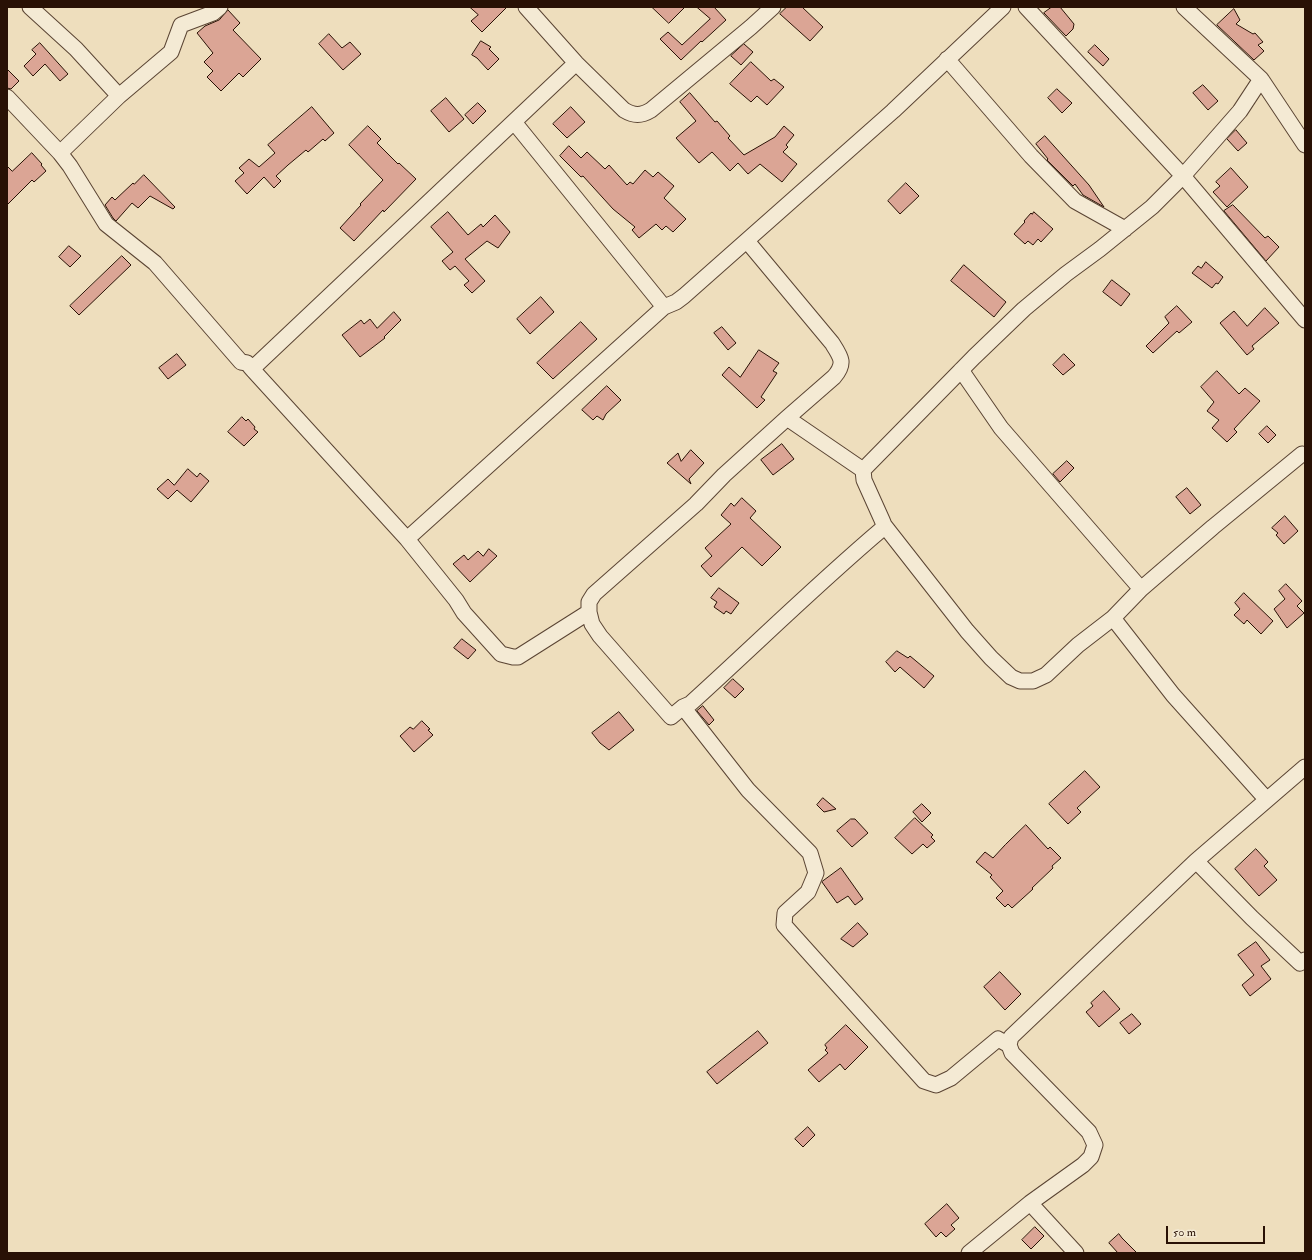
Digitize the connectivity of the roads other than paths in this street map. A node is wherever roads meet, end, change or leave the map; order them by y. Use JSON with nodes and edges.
{"nodes":[{"id":1,"x":30,"y":7,"type":"edge"},
{"id":2,"x":220,"y":7,"type":"edge"},
{"id":3,"x":526,"y":7,"type":"edge"},
{"id":4,"x":773,"y":7,"type":"edge"},
{"id":5,"x":1003,"y":7,"type":"edge"},
{"id":6,"x":1026,"y":7,"type":"edge"},
{"id":7,"x":1186,"y":8,"type":"edge"},
{"id":8,"x":947,"y":59,"type":"junction"},
{"id":9,"x":576,"y":63,"type":"junction"},
{"id":10,"x":1261,"y":79,"type":"junction"},
{"id":11,"x":119,"y":96,"type":"junction"},
{"id":12,"x":7,"y":97,"type":"edge"},
{"id":13,"x":514,"y":122,"type":"junction"},
{"id":14,"x":1305,"y":145,"type":"edge"},
{"id":15,"x":60,"y":153,"type":"junction"},
{"id":16,"x":1183,"y":176,"type":"junction"},
{"id":17,"x":1125,"y":229,"type":"junction"},
{"id":18,"x":747,"y":241,"type":"junction"},
{"id":19,"x":664,"y":307,"type":"junction"},
{"id":20,"x":1305,"y":320,"type":"edge"},
{"id":21,"x":252,"y":369,"type":"junction"},
{"id":22,"x":961,"y":370,"type":"junction"},
{"id":23,"x":787,"y":418,"type":"junction"},
{"id":24,"x":1304,"y":456,"type":"edge"},
{"id":25,"x":863,"y":470,"type":"junction"},
{"id":26,"x":884,"y":525,"type":"junction"},
{"id":27,"x":407,"y":539,"type":"junction"},
{"id":28,"x":1141,"y":589,"type":"junction"},
{"id":29,"x":589,"y":612,"type":"junction"},
{"id":30,"x":1113,"y":618,"type":"junction"},
{"id":31,"x":683,"y":707,"type":"junction"},
{"id":32,"x":1305,"y":767,"type":"edge"},
{"id":33,"x":1267,"y":800,"type":"junction"},
{"id":34,"x":1196,"y":862,"type":"junction"},
{"id":35,"x":1305,"y":960,"type":"edge"},
{"id":36,"x":1008,"y":1045,"type":"junction"},
{"id":37,"x":1030,"y":1203,"type":"junction"},
{"id":38,"x":970,"y":1253,"type":"edge"},
{"id":39,"x":1076,"y":1253,"type":"edge"}],
"edges":[{"from":1,"to":11,"type":"street"},
{"from":2,"to":11,"type":"street"},
{"from":3,"to":9,"type":"street"},
{"from":4,"to":9,"type":"street"},
{"from":5,"to":8,"type":"street"},
{"from":6,"to":16,"type":"street"},
{"from":7,"to":10,"type":"street"},
{"from":8,"to":17,"type":"street"},
{"from":8,"to":18,"type":"street"},
{"from":9,"to":13,"type":"street"},
{"from":10,"to":14,"type":"street"},
{"from":10,"to":16,"type":"street"},
{"from":11,"to":15,"type":"street"},
{"from":12,"to":15,"type":"street"},
{"from":13,"to":19,"type":"street"},
{"from":13,"to":21,"type":"street"},
{"from":15,"to":21,"type":"street"},
{"from":16,"to":17,"type":"street"},
{"from":16,"to":20,"type":"street"},
{"from":17,"to":22,"type":"street"},
{"from":18,"to":19,"type":"street"},
{"from":18,"to":23,"type":"street"},
{"from":19,"to":27,"type":"street"},
{"from":21,"to":27,"type":"street"},
{"from":22,"to":25,"type":"street"},
{"from":22,"to":28,"type":"street"},
{"from":23,"to":25,"type":"street"},
{"from":23,"to":29,"type":"street"},
{"from":24,"to":28,"type":"street"},
{"from":25,"to":26,"type":"street"},
{"from":26,"to":30,"type":"street"},
{"from":26,"to":31,"type":"street"},
{"from":27,"to":29,"type":"street"},
{"from":28,"to":30,"type":"street"},
{"from":29,"to":31,"type":"street"},
{"from":30,"to":33,"type":"street"},
{"from":31,"to":36,"type":"street"},
{"from":32,"to":33,"type":"street"},
{"from":33,"to":34,"type":"street"},
{"from":34,"to":35,"type":"street"},
{"from":34,"to":36,"type":"street"},
{"from":36,"to":37,"type":"street"},
{"from":37,"to":38,"type":"street"},
{"from":37,"to":39,"type":"street"}]}
